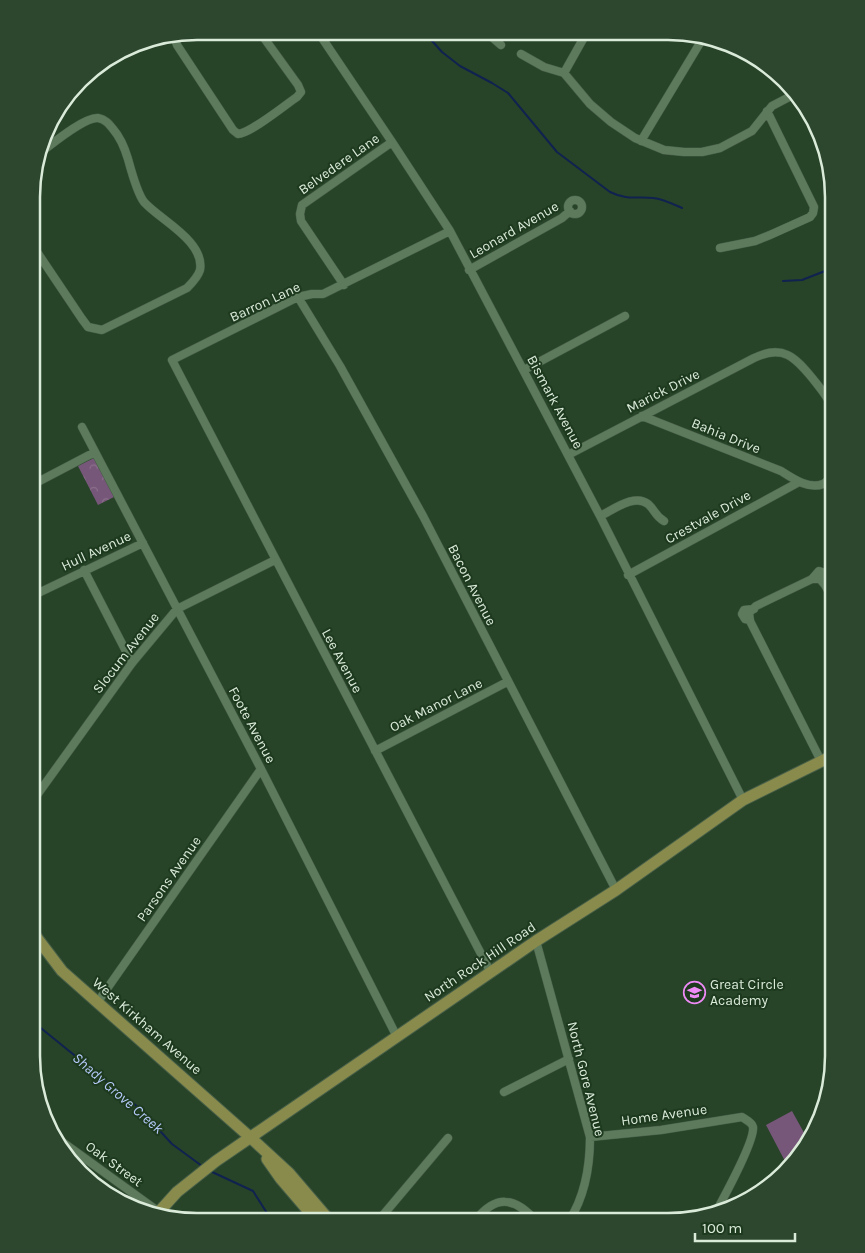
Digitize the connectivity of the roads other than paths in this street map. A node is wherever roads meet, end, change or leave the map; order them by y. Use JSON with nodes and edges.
{"nodes":[{"id":1,"x":266,"y":40,"type":"edge"},
{"id":2,"x":323,"y":40,"type":"edge"},
{"id":3,"x":495,"y":40,"type":"edge"},
{"id":4,"x":583,"y":40,"type":"edge"},
{"id":5,"x":176,"y":41,"type":"edge"},
{"id":6,"x":700,"y":43,"type":"edge"},
{"id":7,"x":501,"y":45,"type":"dead end"},
{"id":8,"x":521,"y":54,"type":"dead end"},
{"id":9,"x":564,"y":73,"type":"junction"},
{"id":10,"x":789,"y":97,"type":"edge"},
{"id":11,"x":766,"y":112,"type":"junction"},
{"id":12,"x":641,"y":141,"type":"junction"},
{"id":13,"x":392,"y":142,"type":"junction"},
{"id":14,"x":48,"y":147,"type":"edge"},
{"id":15,"x":570,"y":211,"type":"dead end"},
{"id":16,"x":450,"y":231,"type":"junction"},
{"id":17,"x":720,"y":248,"type":"dead end"},
{"id":18,"x":40,"y":256,"type":"edge"},
{"id":19,"x":470,"y":270,"type":"junction"},
{"id":20,"x":344,"y":285,"type":"junction"},
{"id":21,"x":298,"y":297,"type":"junction"},
{"id":22,"x":625,"y":316,"type":"dead end"},
{"id":23,"x":172,"y":360,"type":"joint"},
{"id":24,"x":524,"y":370,"type":"junction"},
{"id":25,"x":825,"y":393,"type":"edge"},
{"id":26,"x":642,"y":416,"type":"junction"},
{"id":27,"x":82,"y":427,"type":"dead end"},
{"id":28,"x":96,"y":452,"type":"junction"},
{"id":29,"x":568,"y":455,"type":"junction"},
{"id":30,"x":40,"y":481,"type":"edge"},
{"id":31,"x":799,"y":482,"type":"junction"},
{"id":32,"x":825,"y":482,"type":"edge"},
{"id":33,"x":600,"y":516,"type":"junction"},
{"id":34,"x":664,"y":521,"type":"dead end"},
{"id":35,"x":143,"y":543,"type":"junction"},
{"id":36,"x":275,"y":560,"type":"junction"},
{"id":37,"x":84,"y":570,"type":"junction"},
{"id":38,"x":628,"y":575,"type":"junction"},
{"id":39,"x":825,"y":588,"type":"edge"},
{"id":40,"x":40,"y":592,"type":"edge"},
{"id":41,"x":177,"y":609,"type":"junction"},
{"id":42,"x":132,"y":663,"type":"junction"},
{"id":43,"x":508,"y":682,"type":"junction"},
{"id":44,"x":375,"y":750,"type":"junction"},
{"id":45,"x":825,"y":752,"type":"edge"},
{"id":46,"x":825,"y":761,"type":"edge"},
{"id":47,"x":261,"y":769,"type":"junction"},
{"id":48,"x":40,"y":791,"type":"edge"},
{"id":49,"x":743,"y":800,"type":"junction"},
{"id":50,"x":616,"y":890,"type":"junction"},
{"id":51,"x":40,"y":941,"type":"edge"},
{"id":52,"x":536,"y":942,"type":"junction"},
{"id":53,"x":491,"y":973,"type":"junction"},
{"id":54,"x":97,"y":1003,"type":"junction"},
{"id":55,"x":397,"y":1037,"type":"junction"},
{"id":56,"x":569,"y":1059,"type":"junction"},
{"id":57,"x":504,"y":1092,"type":"dead end"},
{"id":58,"x":590,"y":1137,"type":"junction"},
{"id":59,"x":251,"y":1138,"type":"junction"},
{"id":60,"x":448,"y":1138,"type":"dead end"},
{"id":61,"x":69,"y":1147,"type":"edge"},
{"id":62,"x":720,"y":1204,"type":"edge"},
{"id":63,"x":147,"y":1205,"type":"edge"},
{"id":64,"x":162,"y":1209,"type":"edge"},
{"id":65,"x":310,"y":1213,"type":"edge"},
{"id":66,"x":323,"y":1213,"type":"edge"},
{"id":67,"x":385,"y":1213,"type":"edge"},
{"id":68,"x":481,"y":1213,"type":"edge"},
{"id":69,"x":526,"y":1213,"type":"edge"},
{"id":70,"x":573,"y":1213,"type":"edge"}],
"edges":[{"from":1,"to":5,"type":"street"},
{"from":2,"to":13,"type":"street","name":"Bismark Avenue"},
{"from":3,"to":7,"type":"street"},
{"from":4,"to":9,"type":"street"},
{"from":6,"to":12,"type":"street"},
{"from":8,"to":9,"type":"street"},
{"from":9,"to":12,"type":"street"},
{"from":10,"to":11,"type":"street"},
{"from":11,"to":12,"type":"street"},
{"from":11,"to":17,"type":"street"},
{"from":13,"to":16,"type":"street","name":"Bismark Avenue"},
{"from":13,"to":20,"type":"street","name":"Belvedere Lane"},
{"from":14,"to":18,"type":"street"},
{"from":15,"to":19,"type":"street","name":"Leonard Avenue"},
{"from":16,"to":19,"type":"street","name":"Bismark Avenue"},
{"from":16,"to":20,"type":"street","name":"Barron Lane"},
{"from":19,"to":24,"type":"street","name":"Bismark Avenue"},
{"from":20,"to":21,"type":"street","name":"Barron Lane"},
{"from":21,"to":23,"type":"street","name":"Barron Lane"},
{"from":21,"to":43,"type":"street","name":"Bacon Avenue"},
{"from":22,"to":24,"type":"street"},
{"from":23,"to":36,"type":"street","name":"Lee Avenue"},
{"from":24,"to":29,"type":"street","name":"Bismark Avenue"},
{"from":25,"to":26,"type":"street","name":"Marick Drive"},
{"from":26,"to":29,"type":"street","name":"Marick Drive"},
{"from":26,"to":31,"type":"street","name":"Bahia Drive"},
{"from":27,"to":28,"type":"street","name":"Foote Avenue"},
{"from":28,"to":30,"type":"street"},
{"from":28,"to":35,"type":"street","name":"Foote Avenue"},
{"from":29,"to":33,"type":"street","name":"Bismark Avenue"},
{"from":31,"to":32,"type":"street"},
{"from":31,"to":38,"type":"street","name":"Crestvale Drive"},
{"from":33,"to":34,"type":"street"},
{"from":33,"to":38,"type":"street","name":"Bismark Avenue"},
{"from":35,"to":37,"type":"street","name":"Hull Avenue"},
{"from":35,"to":41,"type":"street","name":"Foote Avenue"},
{"from":36,"to":41,"type":"street","name":"Slocum Avenue"},
{"from":36,"to":44,"type":"street","name":"Lee Avenue"},
{"from":37,"to":40,"type":"street","name":"Hull Avenue"},
{"from":37,"to":42,"type":"street"},
{"from":38,"to":49,"type":"street","name":"Bismark Avenue"},
{"from":39,"to":45,"type":"street"},
{"from":41,"to":42,"type":"street","name":"Slocum Avenue"},
{"from":41,"to":47,"type":"street","name":"Foote Avenue"},
{"from":42,"to":48,"type":"street","name":"Slocum Avenue"},
{"from":43,"to":44,"type":"street","name":"Oak Manor Lane"},
{"from":43,"to":50,"type":"street","name":"Bacon Avenue"},
{"from":44,"to":53,"type":"street","name":"Lee Avenue"},
{"from":46,"to":49,"type":"street","name":"North Rock Hill Road"},
{"from":47,"to":54,"type":"street","name":"Parsons Avenue"},
{"from":47,"to":55,"type":"street","name":"Foote Avenue"},
{"from":49,"to":50,"type":"street","name":"North Rock Hill Road"},
{"from":50,"to":52,"type":"street","name":"North Rock Hill Road"},
{"from":51,"to":54,"type":"street","name":"West Kirkham Avenue"},
{"from":52,"to":53,"type":"street","name":"North Rock Hill Road"},
{"from":52,"to":56,"type":"street","name":"North Gore Avenue"},
{"from":53,"to":55,"type":"street","name":"North Rock Hill Road"},
{"from":54,"to":59,"type":"street","name":"West Kirkham Avenue"},
{"from":55,"to":59,"type":"street","name":"North Rock Hill Road"},
{"from":56,"to":57,"type":"street"},
{"from":56,"to":58,"type":"street","name":"North Gore Avenue"},
{"from":58,"to":62,"type":"street","name":"Home Avenue"},
{"from":58,"to":70,"type":"street","name":"North Gore Avenue"},
{"from":59,"to":64,"type":"street","name":"North Rock Hill Road"},
{"from":59,"to":65,"type":"street","name":"West Kirkham Avenue"},
{"from":59,"to":66,"type":"street","name":"West Kirkham Avenue"},
{"from":60,"to":67,"type":"street"},
{"from":61,"to":63,"type":"street","name":"Oak Street"},
{"from":68,"to":69,"type":"street"}]}
